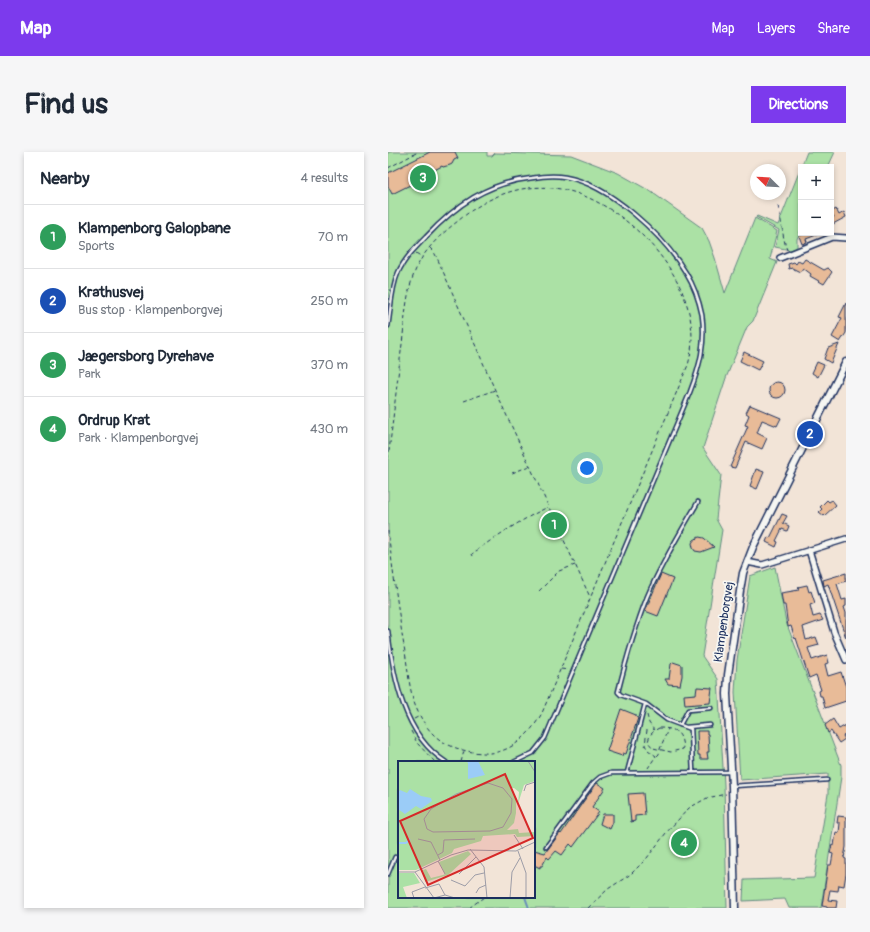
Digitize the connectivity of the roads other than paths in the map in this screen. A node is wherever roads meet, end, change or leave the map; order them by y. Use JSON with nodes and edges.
{"nodes":[{"id":1,"x":846,"y":238,"type":"edge"},
{"id":2,"x":780,"y":258,"type":"dead end"},
{"id":3,"x":388,"y":326,"type":"edge"},
{"id":4,"x":846,"y":362,"type":"edge"},
{"id":5,"x":698,"y":502,"type":"dead end"},
{"id":6,"x":846,"y":539,"type":"edge"},
{"id":7,"x":809,"y":550,"type":"junction"},
{"id":8,"x":747,"y":562,"type":"junction"},
{"id":9,"x":388,"y":631,"type":"edge"},
{"id":10,"x":846,"y":660,"type":"edge"},
{"id":11,"x":645,"y":704,"type":"junction"},
{"id":12,"x":711,"y":708,"type":"dead end"},
{"id":13,"x":680,"y":725,"type":"junction"},
{"id":14,"x":710,"y":725,"type":"dead end"},
{"id":15,"x":686,"y":727,"type":"junction"},
{"id":16,"x":445,"y":761,"type":"edge"},
{"id":17,"x":516,"y":761,"type":"edge"},
{"id":18,"x":693,"y":772,"type":"junction"},
{"id":19,"x":731,"y":772,"type":"junction"},
{"id":20,"x":627,"y":773,"type":"junction"},
{"id":21,"x":827,"y":780,"type":"dead end"},
{"id":22,"x":732,"y":786,"type":"junction"},
{"id":23,"x":546,"y":847,"type":"dead end"},
{"id":24,"x":395,"y":857,"type":"dead end"},
{"id":25,"x":388,"y":874,"type":"edge"},
{"id":26,"x":735,"y":908,"type":"edge"}],
"edges":[{"from":1,"to":2,"type":"street"},
{"from":3,"to":17,"type":"lane"},
{"from":4,"to":8,"type":"street","name":"Klampenborgvej"},
{"from":5,"to":11,"type":"lane"},
{"from":6,"to":7,"type":"street"},
{"from":7,"to":8,"type":"street"},
{"from":7,"to":10,"type":"street"},
{"from":8,"to":19,"type":"street","name":"Klampenborgvej"},
{"from":9,"to":16,"type":"lane"},
{"from":11,"to":13,"type":"lane"},
{"from":11,"to":20,"type":"lane"},
{"from":12,"to":13,"type":"lane"},
{"from":13,"to":15,"type":"lane"},
{"from":14,"to":15,"type":"lane"},
{"from":15,"to":18,"type":"lane"},
{"from":18,"to":19,"type":"lane"},
{"from":18,"to":20,"type":"lane"},
{"from":19,"to":22,"type":"street","name":"Klampenborgvej"},
{"from":20,"to":23,"type":"lane"},
{"from":21,"to":22,"type":"lane"},
{"from":22,"to":26,"type":"street","name":"Klampenborgvej"},
{"from":24,"to":25,"type":"lane"}]}
